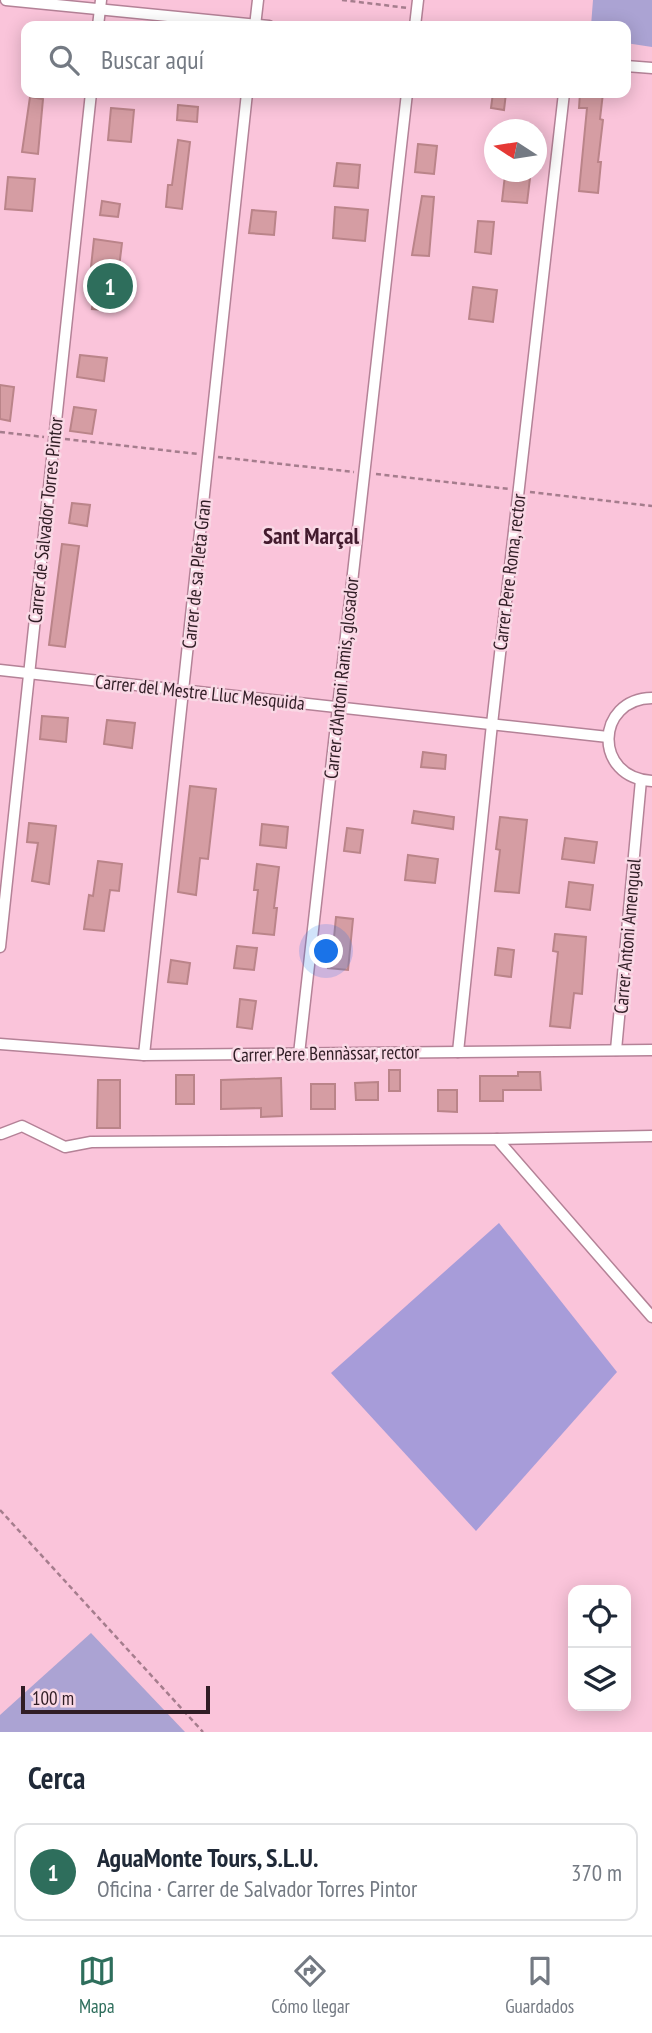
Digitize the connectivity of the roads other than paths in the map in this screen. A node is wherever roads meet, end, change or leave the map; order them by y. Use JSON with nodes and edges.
{"nodes":[{"id":1,"x":6,"y":0,"type":"edge"},
{"id":2,"x":258,"y":0,"type":"edge"},
{"id":3,"x":418,"y":0,"type":"edge"},
{"id":4,"x":100,"y":5,"type":"edge"},
{"id":5,"x":224,"y":21,"type":"edge"},
{"id":6,"x":255,"y":21,"type":"edge"},
{"id":7,"x":416,"y":21,"type":"edge"},
{"id":8,"x":631,"y":66,"type":"edge"},
{"id":9,"x":652,"y":68,"type":"edge"},
{"id":10,"x":90,"y":98,"type":"edge"},
{"id":11,"x":246,"y":98,"type":"edge"},
{"id":12,"x":406,"y":98,"type":"edge"},
{"id":13,"x":563,"y":98,"type":"edge"},
{"id":14,"x":0,"y":670,"type":"edge"},
{"id":15,"x":29,"y":673,"type":"junction"},
{"id":16,"x":184,"y":690,"type":"junction"},
{"id":17,"x":652,"y":698,"type":"edge"},
{"id":18,"x":338,"y":707,"type":"junction"},
{"id":19,"x":492,"y":724,"type":"junction"},
{"id":20,"x":608,"y":737,"type":"junction"},
{"id":21,"x":647,"y":780,"type":"edge"},
{"id":22,"x":0,"y":947,"type":"edge"},
{"id":23,"x":0,"y":1044,"type":"edge"},
{"id":24,"x":652,"y":1050,"type":"edge"},
{"id":25,"x":616,"y":1051,"type":"junction"},
{"id":26,"x":458,"y":1052,"type":"junction"},
{"id":27,"x":299,"y":1054,"type":"junction"},
{"id":28,"x":144,"y":1055,"type":"junction"},
{"id":29,"x":0,"y":1134,"type":"edge"},
{"id":30,"x":652,"y":1136,"type":"edge"},
{"id":31,"x":497,"y":1139,"type":"junction"},
{"id":32,"x":652,"y":1317,"type":"edge"}],
"edges":[{"from":1,"to":4,"type":"street"},
{"from":2,"to":6,"type":"street"},
{"from":3,"to":7,"type":"street"},
{"from":4,"to":5,"type":"street"},
{"from":8,"to":9,"type":"street"},
{"from":10,"to":15,"type":"street","name":"Carrer de Salvador Torres Pintor"},
{"from":11,"to":16,"type":"street","name":"Carrer de sa Pleta Gran"},
{"from":12,"to":18,"type":"street","name":"Carrer d'Antoni Ramis, glosador"},
{"from":13,"to":19,"type":"street","name":"Carrer Pere Roma, rector"},
{"from":14,"to":15,"type":"street","name":"Carrer del Mestre Lluc Mesquida"},
{"from":15,"to":16,"type":"street","name":"Carrer del Mestre Lluc Mesquida"},
{"from":15,"to":22,"type":"street","name":"Carrer de Salvador Torres Pintor"},
{"from":16,"to":18,"type":"street","name":"Carrer del Mestre Lluc Mesquida"},
{"from":16,"to":28,"type":"street","name":"Carrer de sa Pleta Gran"},
{"from":17,"to":20,"type":"street"},
{"from":18,"to":19,"type":"street","name":"Carrer del Mestre Lluc Mesquida"},
{"from":18,"to":27,"type":"street","name":"Carrer d'Antoni Ramis, glosador"},
{"from":19,"to":20,"type":"street","name":"Carrer del Mestre Lluc Mesquida"},
{"from":19,"to":26,"type":"street","name":"Carrer Pere Roma, rector"},
{"from":20,"to":21,"type":"street"},
{"from":21,"to":25,"type":"street","name":"Carrer Antoni Amengual"},
{"from":23,"to":28,"type":"street","name":"Carrer Pere Bennàssar, rector"},
{"from":24,"to":25,"type":"street","name":"Carrer Pere Bennàssar, rector"},
{"from":25,"to":26,"type":"street","name":"Carrer Pere Bennàssar, rector"},
{"from":26,"to":27,"type":"street","name":"Carrer Pere Bennàssar, rector"},
{"from":27,"to":28,"type":"street","name":"Carrer Pere Bennàssar, rector"},
{"from":29,"to":31,"type":"street"},
{"from":30,"to":31,"type":"street"},
{"from":31,"to":32,"type":"street"}]}
